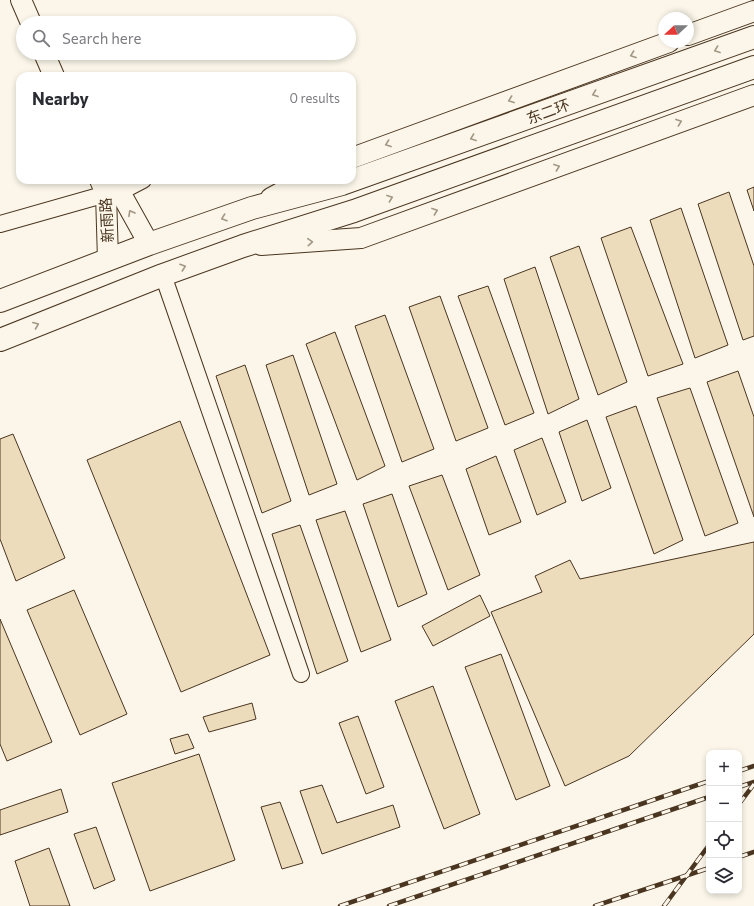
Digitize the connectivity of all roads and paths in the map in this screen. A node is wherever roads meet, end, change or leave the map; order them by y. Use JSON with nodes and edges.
{"nodes":[{"id":1,"x":21,"y":0,"type":"edge"},
{"id":2,"x":35,"y":0,"type":"edge"},
{"id":3,"x":754,"y":11,"type":"edge"},
{"id":4,"x":28,"y":16,"type":"edge"},
{"id":5,"x":42,"y":16,"type":"edge"},
{"id":6,"x":694,"y":33,"type":"edge"},
{"id":7,"x":754,"y":37,"type":"edge"},
{"id":8,"x":658,"y":46,"type":"edge"},
{"id":9,"x":47,"y":60,"type":"edge"},
{"id":10,"x":62,"y":60,"type":"edge"},
{"id":11,"x":754,"y":67,"type":"edge"},
{"id":12,"x":52,"y":72,"type":"edge"},
{"id":13,"x":67,"y":72,"type":"edge"},
{"id":14,"x":754,"y":95,"type":"edge"},
{"id":15,"x":356,"y":157,"type":"edge"},
{"id":16,"x":356,"y":179,"type":"edge"},
{"id":17,"x":121,"y":184,"type":"edge"},
{"id":18,"x":297,"y":184,"type":"edge"},
{"id":19,"x":342,"y":184,"type":"edge"},
{"id":20,"x":110,"y":186,"type":"edge"},
{"id":21,"x":252,"y":208,"type":"junction"},
{"id":22,"x":0,"y":224,"type":"edge"},
{"id":23,"x":149,"y":244,"type":"junction"},
{"id":24,"x":243,"y":246,"type":"junction"},
{"id":25,"x":102,"y":262,"type":"junction"},
{"id":26,"x":163,"y":274,"type":"junction"},
{"id":27,"x":0,"y":292,"type":"edge"},
{"id":28,"x":0,"y":301,"type":"edge"},
{"id":29,"x":0,"y":340,"type":"edge"},
{"id":30,"x":302,"y":674,"type":"dead end"}],
"edges":[{"from":1,"to":4,"type":"street"},
{"from":2,"to":5,"type":"street"},
{"from":3,"to":6,"type":"street"},
{"from":7,"to":16,"type":"highway","name":"东二环","one_way":true},
{"from":8,"to":15,"type":"street","one_way":true},
{"from":9,"to":12,"type":"street"},
{"from":10,"to":13,"type":"street"},
{"from":24,"to":11,"type":"highway","name":"东二环","one_way":true},
{"from":24,"to":14,"type":"street","one_way":true},
{"from":17,"to":20,"type":"street"},
{"from":18,"to":21,"type":"street"},
{"from":19,"to":21,"type":"highway","name":"东二环","one_way":true},
{"from":20,"to":22,"type":"street"},
{"from":23,"to":20,"type":"street","name":"新雨路","one_way":true},
{"from":20,"to":25,"type":"street","name":"新雨路"},
{"from":21,"to":23,"type":"highway","name":"东二环","one_way":true},
{"from":23,"to":25,"type":"highway","name":"东二环"},
{"from":26,"to":24,"type":"highway","name":"东二环","one_way":true},
{"from":25,"to":27,"type":"highway"},
{"from":25,"to":28,"type":"highway"},
{"from":29,"to":26,"type":"highway","name":"东二环","one_way":true},
{"from":26,"to":30,"type":"street"}]}
